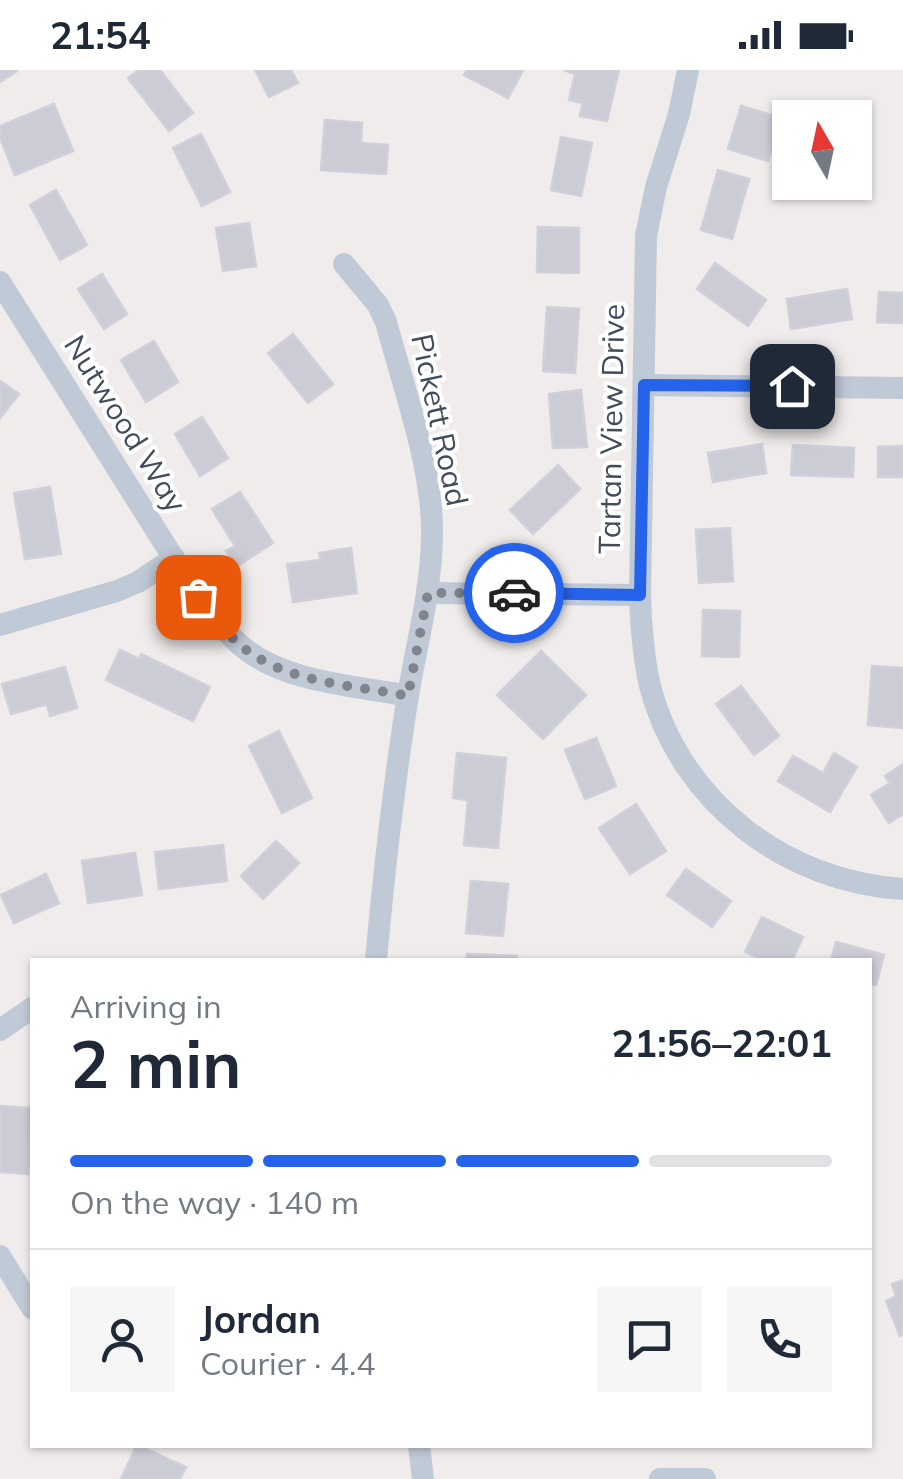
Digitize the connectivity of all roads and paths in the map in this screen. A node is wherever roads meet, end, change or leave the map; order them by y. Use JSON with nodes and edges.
{"nodes":[{"id":1,"x":688,"y":70,"type":"edge"},
{"id":2,"x":344,"y":264,"type":"dead end"},
{"id":3,"x":0,"y":282,"type":"edge"},
{"id":4,"x":644,"y":385,"type":"junction"},
{"id":5,"x":903,"y":388,"type":"edge"},
{"id":6,"x":174,"y":558,"type":"junction"},
{"id":7,"x":428,"y":593,"type":"junction"},
{"id":8,"x":640,"y":595,"type":"junction"},
{"id":9,"x":0,"y":625,"type":"edge"},
{"id":10,"x":408,"y":696,"type":"junction"},
{"id":11,"x":903,"y":889,"type":"edge"},
{"id":12,"x":376,"y":958,"type":"edge"},
{"id":13,"x":30,"y":1009,"type":"edge"},
{"id":14,"x":0,"y":1030,"type":"edge"},
{"id":15,"x":0,"y":1256,"type":"edge"},
{"id":16,"x":30,"y":1305,"type":"edge"},
{"id":17,"x":420,"y":1448,"type":"edge"},
{"id":18,"x":423,"y":1479,"type":"edge"},
{"id":19,"x":660,"y":1479,"type":"edge"},
{"id":20,"x":705,"y":1479,"type":"edge"}],
"edges":[{"from":1,"to":4,"type":"street","name":"Tartan View Drive"},
{"from":2,"to":7,"type":"street","name":"Pickett Road"},
{"from":3,"to":6,"type":"street","name":"Nutwood Way"},
{"from":4,"to":5,"type":"street"},
{"from":4,"to":8,"type":"street","name":"Tartan View Drive"},
{"from":6,"to":9,"type":"street"},
{"from":6,"to":10,"type":"street","name":"Nutwood Way"},
{"from":7,"to":8,"type":"street"},
{"from":7,"to":10,"type":"street","name":"Pickett Road"},
{"from":8,"to":11,"type":"street","name":"Tartan View Drive"},
{"from":10,"to":12,"type":"street","name":"Pickett Road"},
{"from":13,"to":14,"type":"street"},
{"from":15,"to":16,"type":"street"},
{"from":17,"to":18,"type":"street"},
{"from":19,"to":20,"type":"street"}]}
